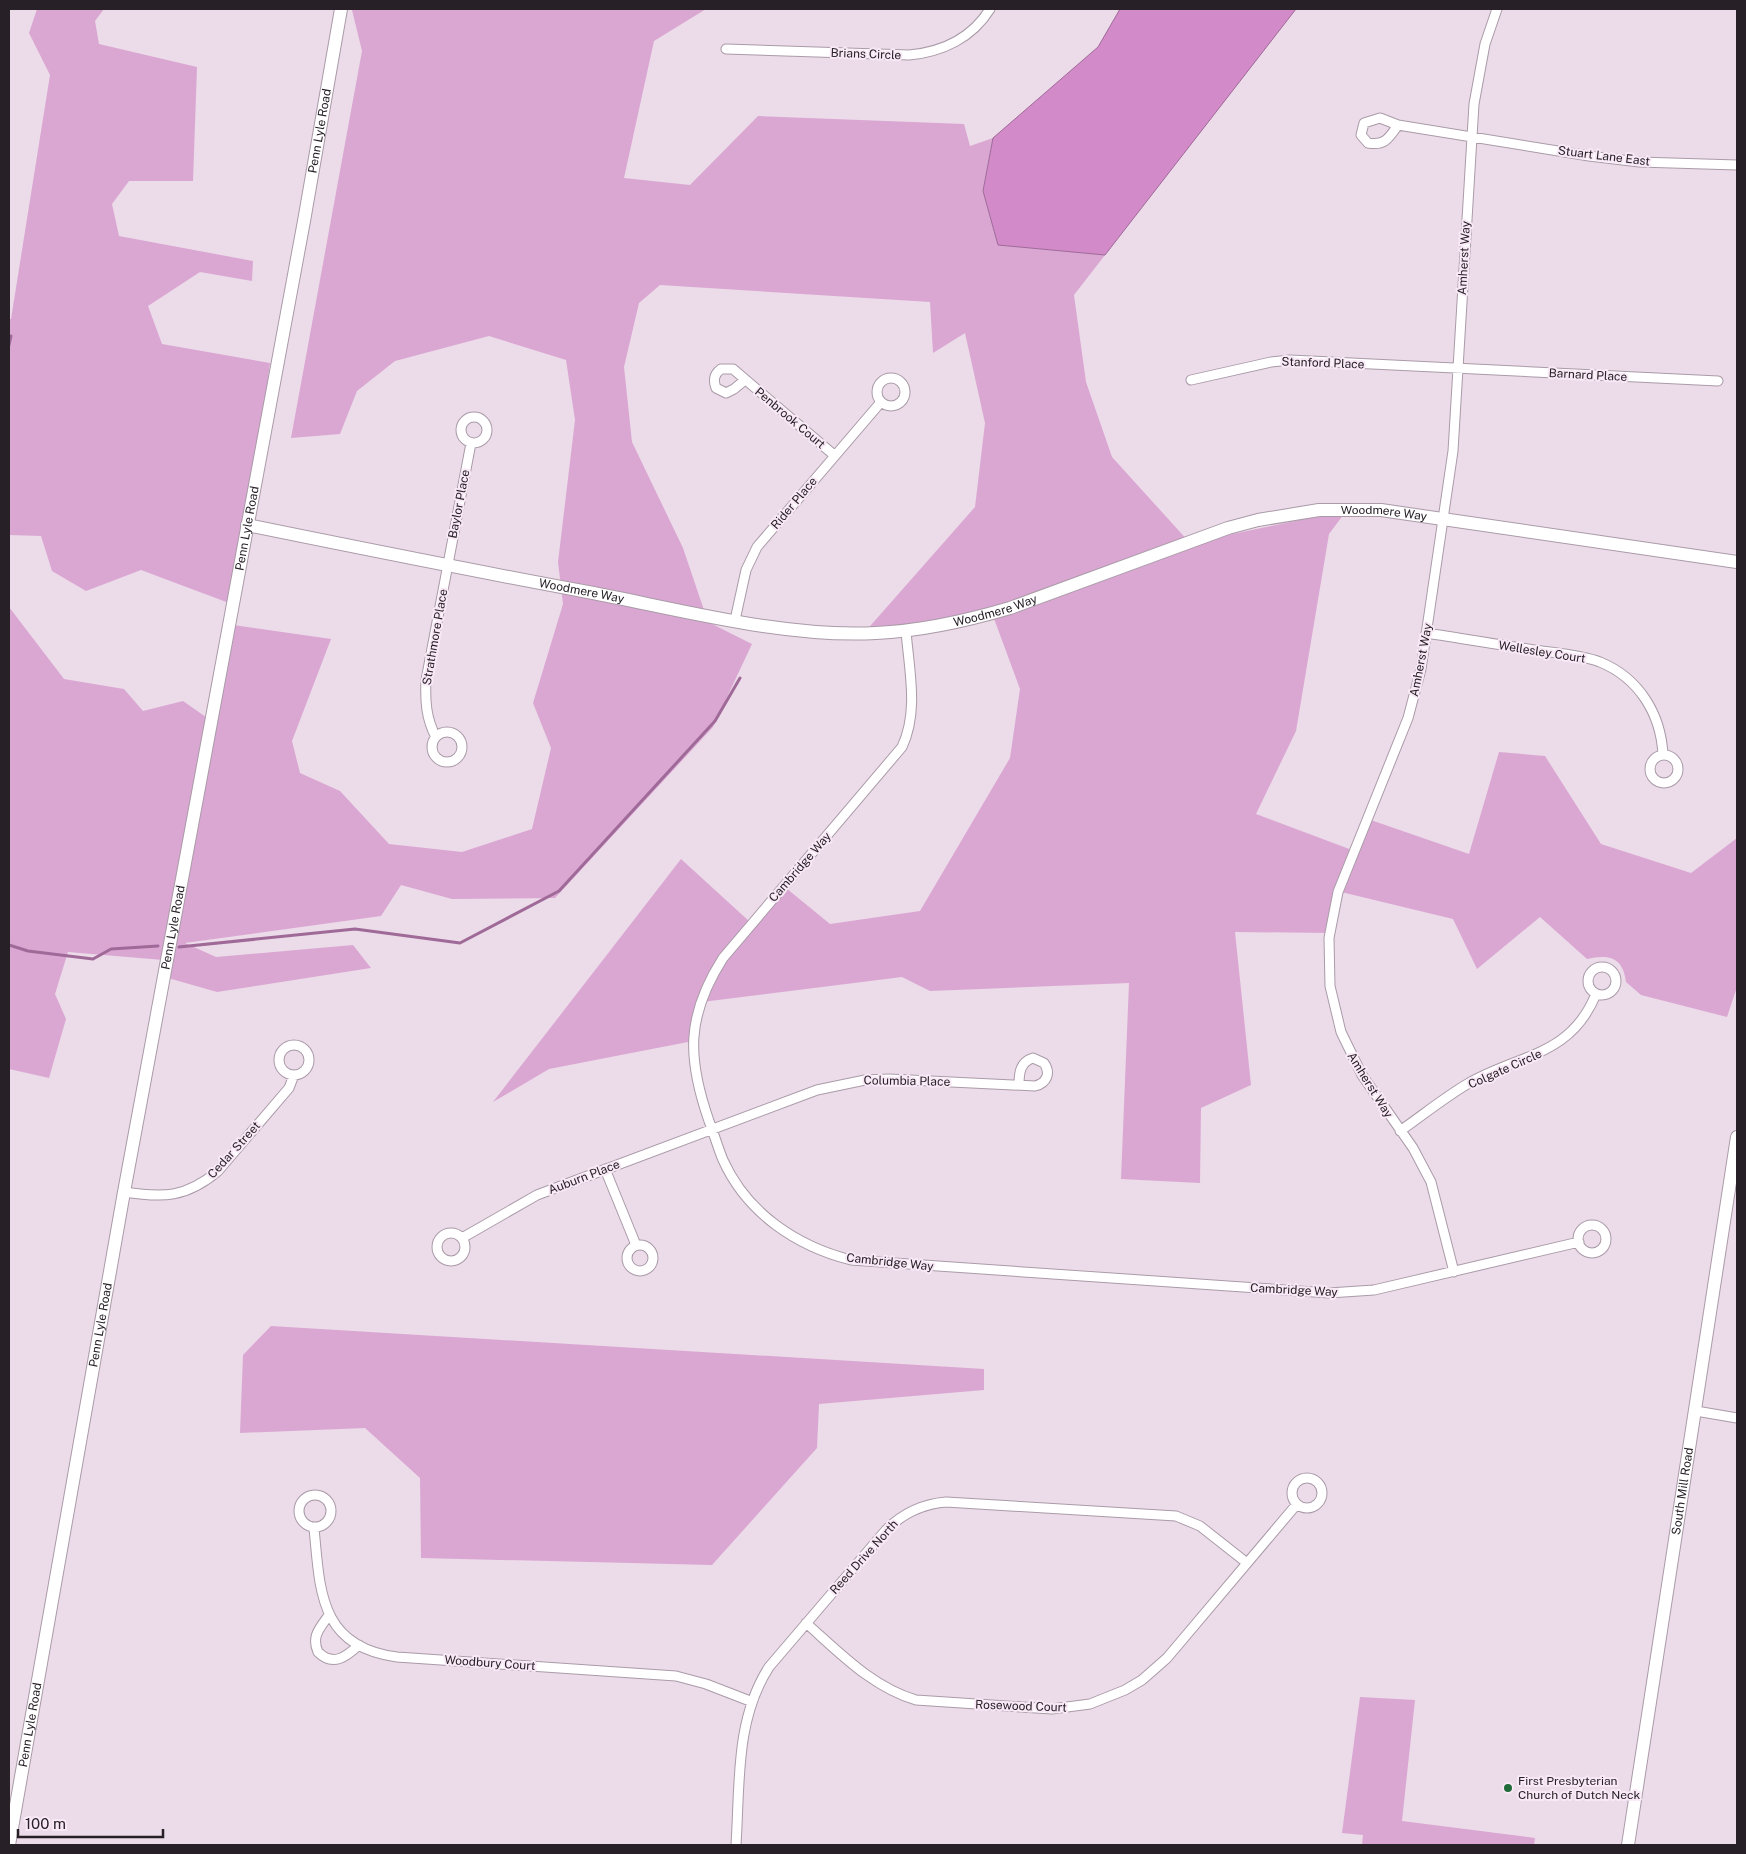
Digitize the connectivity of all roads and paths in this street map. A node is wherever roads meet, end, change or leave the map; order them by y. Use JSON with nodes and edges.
{"nodes":[{"id":1,"x":341,"y":9,"type":"edge"},
{"id":2,"x":990,"y":9,"type":"edge"},
{"id":3,"x":1497,"y":9,"type":"edge"},
{"id":4,"x":726,"y":49,"type":"dead end"},
{"id":5,"x":1398,"y":125,"type":"dead end"},
{"id":6,"x":1471,"y":137,"type":"junction"},
{"id":7,"x":1737,"y":165,"type":"edge"},
{"id":8,"x":1458,"y":368,"type":"junction"},
{"id":9,"x":745,"y":380,"type":"dead end"},
{"id":10,"x":1191,"y":380,"type":"dead end"},
{"id":11,"x":1718,"y":381,"type":"dead end"},
{"id":12,"x":880,"y":402,"type":"dead end"},
{"id":13,"x":471,"y":443,"type":"dead end"},
{"id":14,"x":834,"y":455,"type":"junction"},
{"id":15,"x":1444,"y":518,"type":"junction"},
{"id":16,"x":247,"y":525,"type":"junction"},
{"id":17,"x":1737,"y":562,"type":"edge"},
{"id":18,"x":447,"y":566,"type":"junction"},
{"id":19,"x":735,"y":620,"type":"junction"},
{"id":20,"x":906,"y":631,"type":"junction"},
{"id":21,"x":1426,"y":633,"type":"junction"},
{"id":22,"x":436,"y":737,"type":"dead end"},
{"id":23,"x":1663,"y":755,"type":"dead end"},
{"id":24,"x":1596,"y":994,"type":"dead end"},
{"id":25,"x":294,"y":1075,"type":"dead end"},
{"id":26,"x":1019,"y":1085,"type":"dead end"},
{"id":27,"x":712,"y":1129,"type":"junction"},
{"id":28,"x":1400,"y":1131,"type":"junction"},
{"id":29,"x":1737,"y":1137,"type":"edge"},
{"id":30,"x":605,"y":1169,"type":"junction"},
{"id":31,"x":124,"y":1192,"type":"junction"},
{"id":32,"x":462,"y":1238,"type":"dead end"},
{"id":33,"x":1578,"y":1242,"type":"dead end"},
{"id":34,"x":636,"y":1245,"type":"dead end"},
{"id":35,"x":1454,"y":1272,"type":"junction"},
{"id":36,"x":1696,"y":1411,"type":"junction"},
{"id":37,"x":1737,"y":1418,"type":"edge"},
{"id":38,"x":1297,"y":1504,"type":"dead end"},
{"id":39,"x":314,"y":1528,"type":"dead end"},
{"id":40,"x":1247,"y":1563,"type":"junction"},
{"id":41,"x":329,"y":1615,"type":"junction"},
{"id":42,"x":806,"y":1623,"type":"junction"},
{"id":43,"x":359,"y":1645,"type":"junction"},
{"id":44,"x":750,"y":1701,"type":"junction"},
{"id":45,"x":9,"y":1845,"type":"edge"},
{"id":46,"x":736,"y":1845,"type":"edge"},
{"id":47,"x":1628,"y":1845,"type":"edge"}],
"edges":[{"from":1,"to":16,"type":"street","name":"Penn Lyle Road"},
{"from":2,"to":4,"type":"street","name":"Brians Circle"},
{"from":3,"to":6,"type":"street","name":"Amherst Way"},
{"from":5,"to":6,"type":"street","name":"Stuart Lane East"},
{"from":6,"to":7,"type":"street","name":"Stuart Lane East"},
{"from":6,"to":8,"type":"street","name":"Amherst Way"},
{"from":8,"to":10,"type":"street","name":"Stanford Place"},
{"from":8,"to":11,"type":"street","name":"Barnard Place"},
{"from":8,"to":15,"type":"street","name":"Amherst Way"},
{"from":9,"to":14,"type":"street","name":"Penbrook Court"},
{"from":12,"to":14,"type":"street","name":"Rider Place"},
{"from":13,"to":18,"type":"street","name":"Baylor Place"},
{"from":14,"to":19,"type":"street","name":"Rider Place"},
{"from":15,"to":17,"type":"street","name":"Woodmere Way"},
{"from":15,"to":20,"type":"street","name":"Woodmere Way"},
{"from":15,"to":21,"type":"street","name":"Amherst Way"},
{"from":16,"to":18,"type":"street","name":"Woodmere Way"},
{"from":16,"to":31,"type":"street","name":"Penn Lyle Road"},
{"from":18,"to":19,"type":"street","name":"Woodmere Way"},
{"from":18,"to":22,"type":"street","name":"Strathmore Place"},
{"from":19,"to":20,"type":"street","name":"Woodmere Way"},
{"from":20,"to":27,"type":"street","name":"Cambridge Way"},
{"from":21,"to":23,"type":"street","name":"Wellesley Court"},
{"from":21,"to":28,"type":"street","name":"Amherst Way"},
{"from":24,"to":28,"type":"street","name":"Colgate Circle"},
{"from":25,"to":31,"type":"street","name":"Cedar Street"},
{"from":26,"to":27,"type":"street","name":"Columbia Place"},
{"from":27,"to":30,"type":"street","name":"Auburn Place"},
{"from":27,"to":35,"type":"street","name":"Cambridge Way"},
{"from":28,"to":35,"type":"street","name":"Amherst Way"},
{"from":29,"to":36,"type":"street","name":"South Mill Road"},
{"from":30,"to":32,"type":"street","name":"Auburn Place"},
{"from":30,"to":34,"type":"street"},
{"from":31,"to":45,"type":"street","name":"Penn Lyle Road"},
{"from":33,"to":35,"type":"street","name":"Cambridge Way"},
{"from":36,"to":37,"type":"street"},
{"from":36,"to":47,"type":"street","name":"South Mill Road"},
{"from":38,"to":40,"type":"street","name":"Rosewood Court"},
{"from":39,"to":41,"type":"street","name":"Woodbury Court"},
{"from":40,"to":42,"type":"street","name":"Reed Drive North"},
{"from":40,"to":42,"type":"street","name":"Rosewood Court"},
{"from":41,"to":43,"type":"street","name":"Woodbury Court"},
{"from":41,"to":43,"type":"street"},
{"from":42,"to":44,"type":"street","name":"Reed Drive North"},
{"from":43,"to":44,"type":"street","name":"Woodbury Court"},
{"from":44,"to":46,"type":"street","name":"Reed Drive North"}]}
